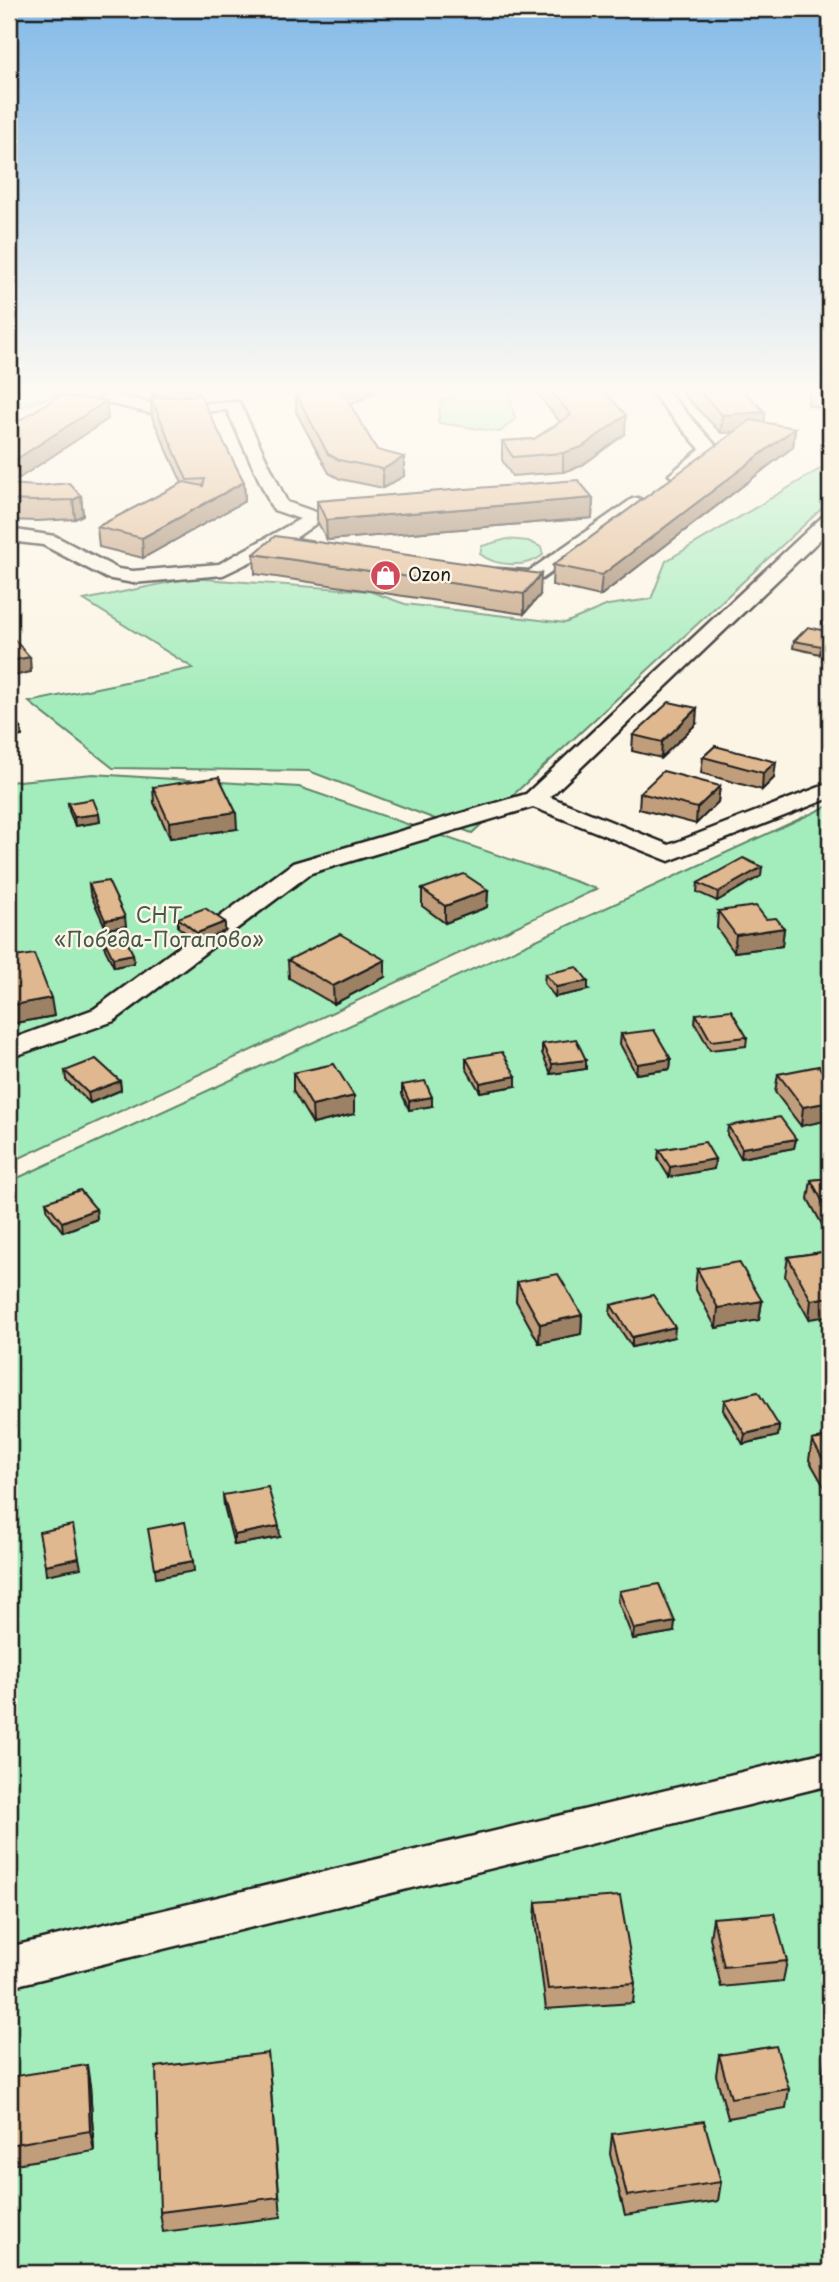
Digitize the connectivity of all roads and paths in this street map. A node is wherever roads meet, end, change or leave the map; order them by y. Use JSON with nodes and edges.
{"nodes":[{"id":1,"x":276,"y":496,"type":"edge"},
{"id":2,"x":648,"y":496,"type":"edge"},
{"id":3,"x":830,"y":520,"type":"edge"},
{"id":4,"x":9,"y":536,"type":"edge"},
{"id":5,"x":276,"y":542,"type":"junction"},
{"id":6,"x":329,"y":550,"type":"edge"},
{"id":7,"x":474,"y":572,"type":"edge"},
{"id":8,"x":830,"y":790,"type":"edge"},
{"id":9,"x":534,"y":799,"type":"junction"},
{"id":10,"x":9,"y":1050,"type":"edge"},
{"id":11,"x":830,"y":1768,"type":"edge"},
{"id":12,"x":9,"y":1967,"type":"edge"}],
"edges":[{"from":1,"to":5,"type":"street"},
{"from":2,"to":7,"type":"street"},
{"from":3,"to":9,"type":"street"},
{"from":4,"to":5,"type":"street"},
{"from":5,"to":6,"type":"street"},
{"from":8,"to":9,"type":"street"},
{"from":9,"to":10,"type":"street"},
{"from":11,"to":12,"type":"street"}]}
